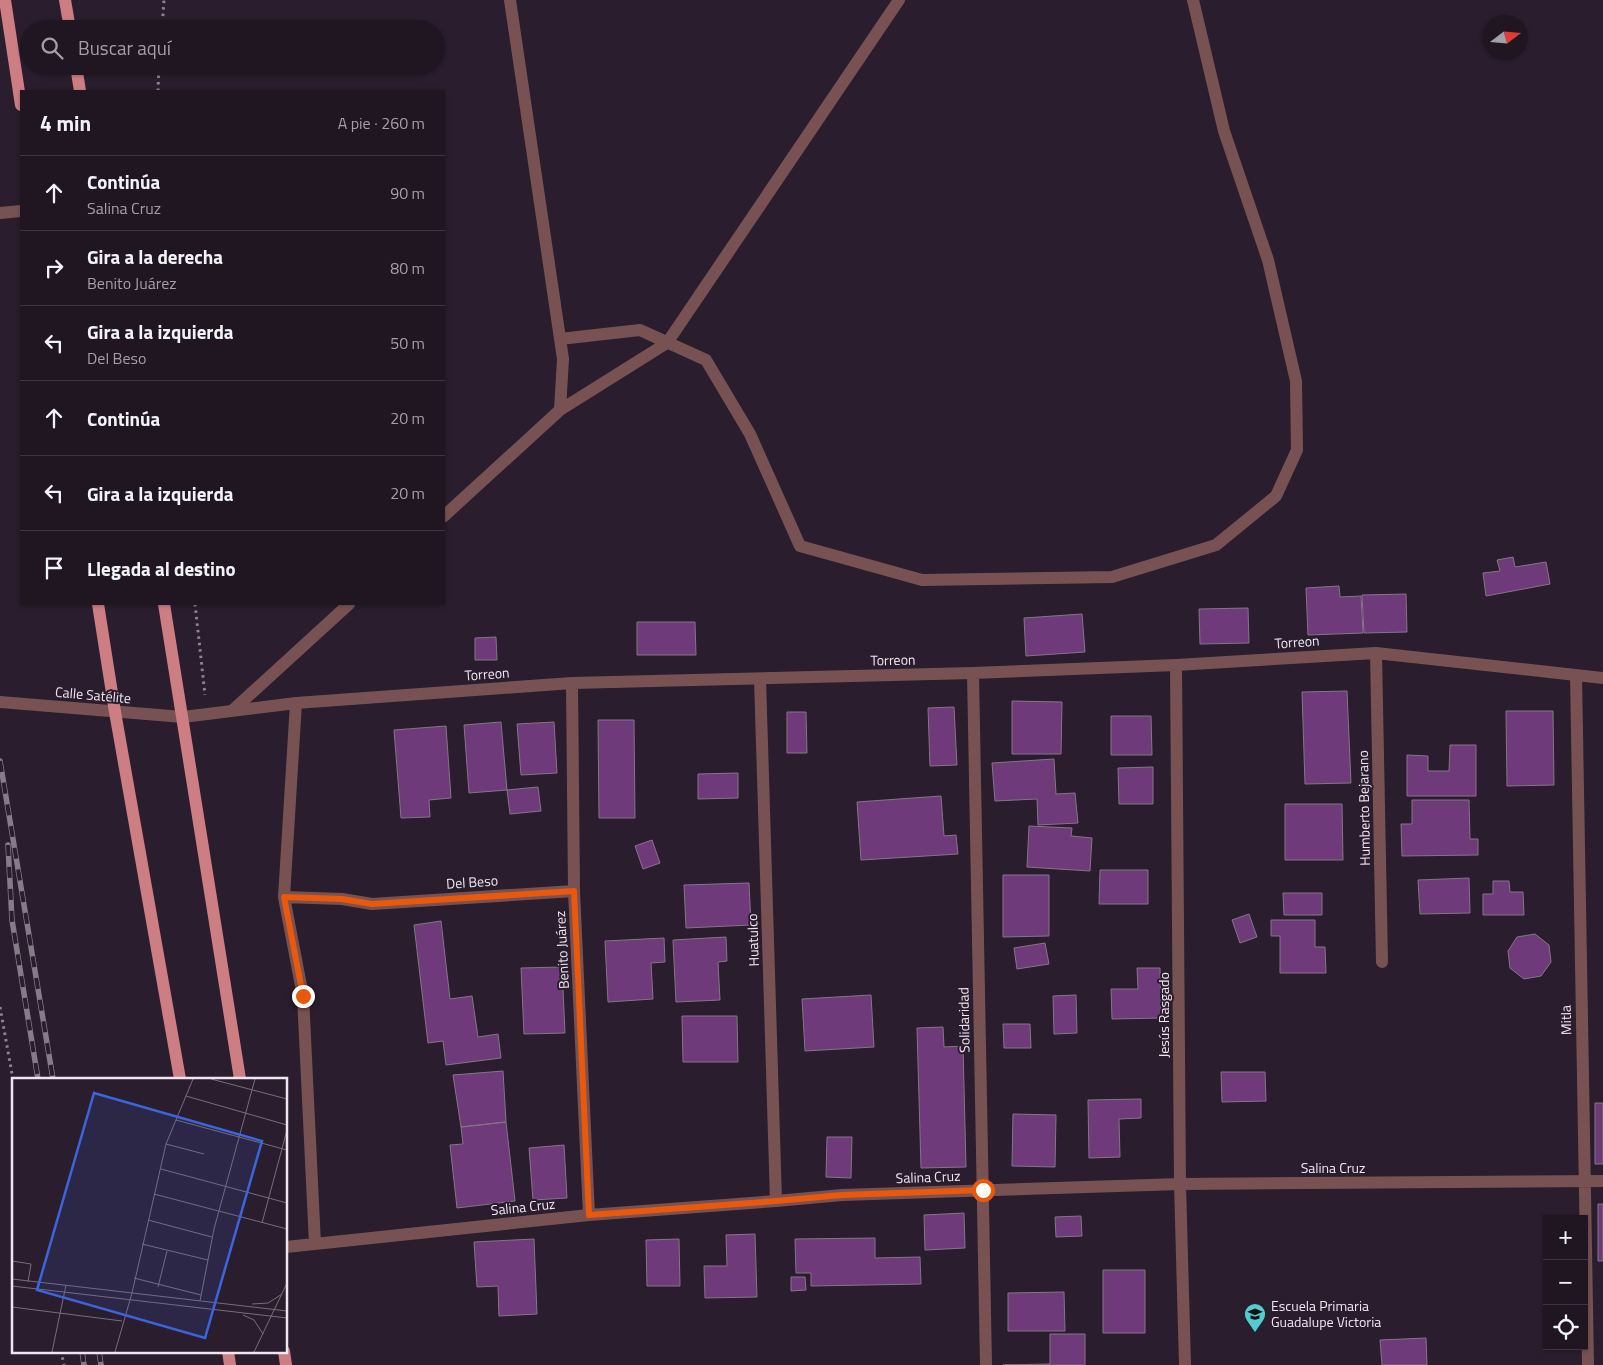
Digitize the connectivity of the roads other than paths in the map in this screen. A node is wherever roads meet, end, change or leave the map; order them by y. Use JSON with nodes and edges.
{"nodes":[{"id":1,"x":5,"y":0,"type":"edge"},
{"id":2,"x":65,"y":0,"type":"edge"},
{"id":3,"x":510,"y":0,"type":"edge"},
{"id":4,"x":899,"y":0,"type":"edge"},
{"id":5,"x":1193,"y":0,"type":"edge"},
{"id":6,"x":68,"y":20,"type":"edge"},
{"id":7,"x":77,"y":75,"type":"edge"},
{"id":8,"x":80,"y":90,"type":"edge"},
{"id":9,"x":20,"y":98,"type":"edge"},
{"id":10,"x":20,"y":211,"type":"edge"},
{"id":11,"x":0,"y":212,"type":"edge"},
{"id":12,"x":560,"y":339,"type":"junction"},
{"id":13,"x":667,"y":343,"type":"junction"},
{"id":14,"x":560,"y":410,"type":"junction"},
{"id":15,"x":445,"y":515,"type":"edge"},
{"id":16,"x":98,"y":605,"type":"edge"},
{"id":17,"x":164,"y":605,"type":"edge"},
{"id":18,"x":348,"y":605,"type":"edge"},
{"id":19,"x":1376,"y":653,"type":"junction"},
{"id":20,"x":1176,"y":665,"type":"junction"},
{"id":21,"x":973,"y":674,"type":"junction"},
{"id":22,"x":1576,"y":675,"type":"junction"},
{"id":23,"x":760,"y":678,"type":"junction"},
{"id":24,"x":1603,"y":678,"type":"edge"},
{"id":25,"x":572,"y":683,"type":"junction"},
{"id":26,"x":0,"y":702,"type":"edge"},
{"id":27,"x":296,"y":703,"type":"junction"},
{"id":28,"x":233,"y":710,"type":"junction"},
{"id":29,"x":115,"y":712,"type":"junction"},
{"id":30,"x":183,"y":718,"type":"junction"},
{"id":31,"x":574,"y":891,"type":"junction"},
{"id":32,"x":284,"y":897,"type":"junction"},
{"id":33,"x":1382,"y":962,"type":"dead end"},
{"id":34,"x":180,"y":1078,"type":"edge"},
{"id":35,"x":240,"y":1078,"type":"edge"},
{"id":36,"x":1584,"y":1181,"type":"junction"},
{"id":37,"x":1603,"y":1181,"type":"edge"},
{"id":38,"x":1180,"y":1184,"type":"junction"},
{"id":39,"x":983,"y":1190,"type":"junction"},
{"id":40,"x":776,"y":1201,"type":"junction"},
{"id":41,"x":589,"y":1215,"type":"junction"},
{"id":42,"x":315,"y":1244,"type":"junction"},
{"id":43,"x":288,"y":1247,"type":"edge"},
{"id":44,"x":228,"y":1352,"type":"edge"},
{"id":45,"x":284,"y":1352,"type":"edge"},
{"id":46,"x":230,"y":1365,"type":"edge"},
{"id":47,"x":286,"y":1365,"type":"edge"},
{"id":48,"x":986,"y":1365,"type":"edge"},
{"id":49,"x":1185,"y":1365,"type":"edge"},
{"id":50,"x":1588,"y":1365,"type":"edge"}],
"edges":[{"from":1,"to":9,"type":"main road"},
{"from":2,"to":6,"type":"main road"},
{"from":3,"to":12,"type":"street"},
{"from":4,"to":13,"type":"street"},
{"from":5,"to":13,"type":"street"},
{"from":7,"to":8,"type":"main road"},
{"from":10,"to":11,"type":"street"},
{"from":12,"to":13,"type":"street"},
{"from":12,"to":14,"type":"street"},
{"from":13,"to":14,"type":"street"},
{"from":14,"to":15,"type":"street"},
{"from":16,"to":29,"type":"main road"},
{"from":17,"to":30,"type":"main road"},
{"from":18,"to":28,"type":"street"},
{"from":19,"to":20,"type":"street","name":"Torreon"},
{"from":19,"to":22,"type":"street","name":"Torreon"},
{"from":19,"to":33,"type":"street","name":"Humberto Bejarano"},
{"from":20,"to":21,"type":"street","name":"Torreon"},
{"from":20,"to":38,"type":"street","name":"Jesús Rasgado"},
{"from":21,"to":23,"type":"street","name":"Torreon"},
{"from":21,"to":39,"type":"street","name":"Solidaridad"},
{"from":22,"to":24,"type":"street","name":"Torreon"},
{"from":22,"to":36,"type":"street","name":"Mitla"},
{"from":23,"to":25,"type":"street","name":"Torreon"},
{"from":23,"to":40,"type":"street","name":"Huatulco"},
{"from":25,"to":27,"type":"street","name":"Torreon"},
{"from":25,"to":31,"type":"street","name":"Benito Juárez"},
{"from":26,"to":29,"type":"street","name":"Calle Satélite"},
{"from":27,"to":28,"type":"street","name":"Torreon"},
{"from":27,"to":32,"type":"street"},
{"from":28,"to":30,"type":"street","name":"Torreon"},
{"from":29,"to":30,"type":"street","name":"Calle Satélite"},
{"from":29,"to":34,"type":"main road"},
{"from":30,"to":35,"type":"main road"},
{"from":31,"to":32,"type":"street","name":"Del Beso"},
{"from":31,"to":41,"type":"street","name":"Benito Juárez"},
{"from":32,"to":42,"type":"street"},
{"from":36,"to":37,"type":"street","name":"Salina Cruz"},
{"from":36,"to":38,"type":"street","name":"Salina Cruz"},
{"from":36,"to":50,"type":"street","name":"Mitla"},
{"from":38,"to":39,"type":"street","name":"Salina Cruz"},
{"from":38,"to":49,"type":"street","name":"Jesús Rasgado"},
{"from":39,"to":40,"type":"street","name":"Salina Cruz"},
{"from":39,"to":48,"type":"street","name":"Solidaridad"},
{"from":40,"to":41,"type":"street","name":"Salina Cruz"},
{"from":41,"to":42,"type":"street","name":"Salina Cruz"},
{"from":42,"to":43,"type":"street","name":"Salina Cruz"},
{"from":44,"to":46,"type":"main road"},
{"from":45,"to":47,"type":"main road"}]}
